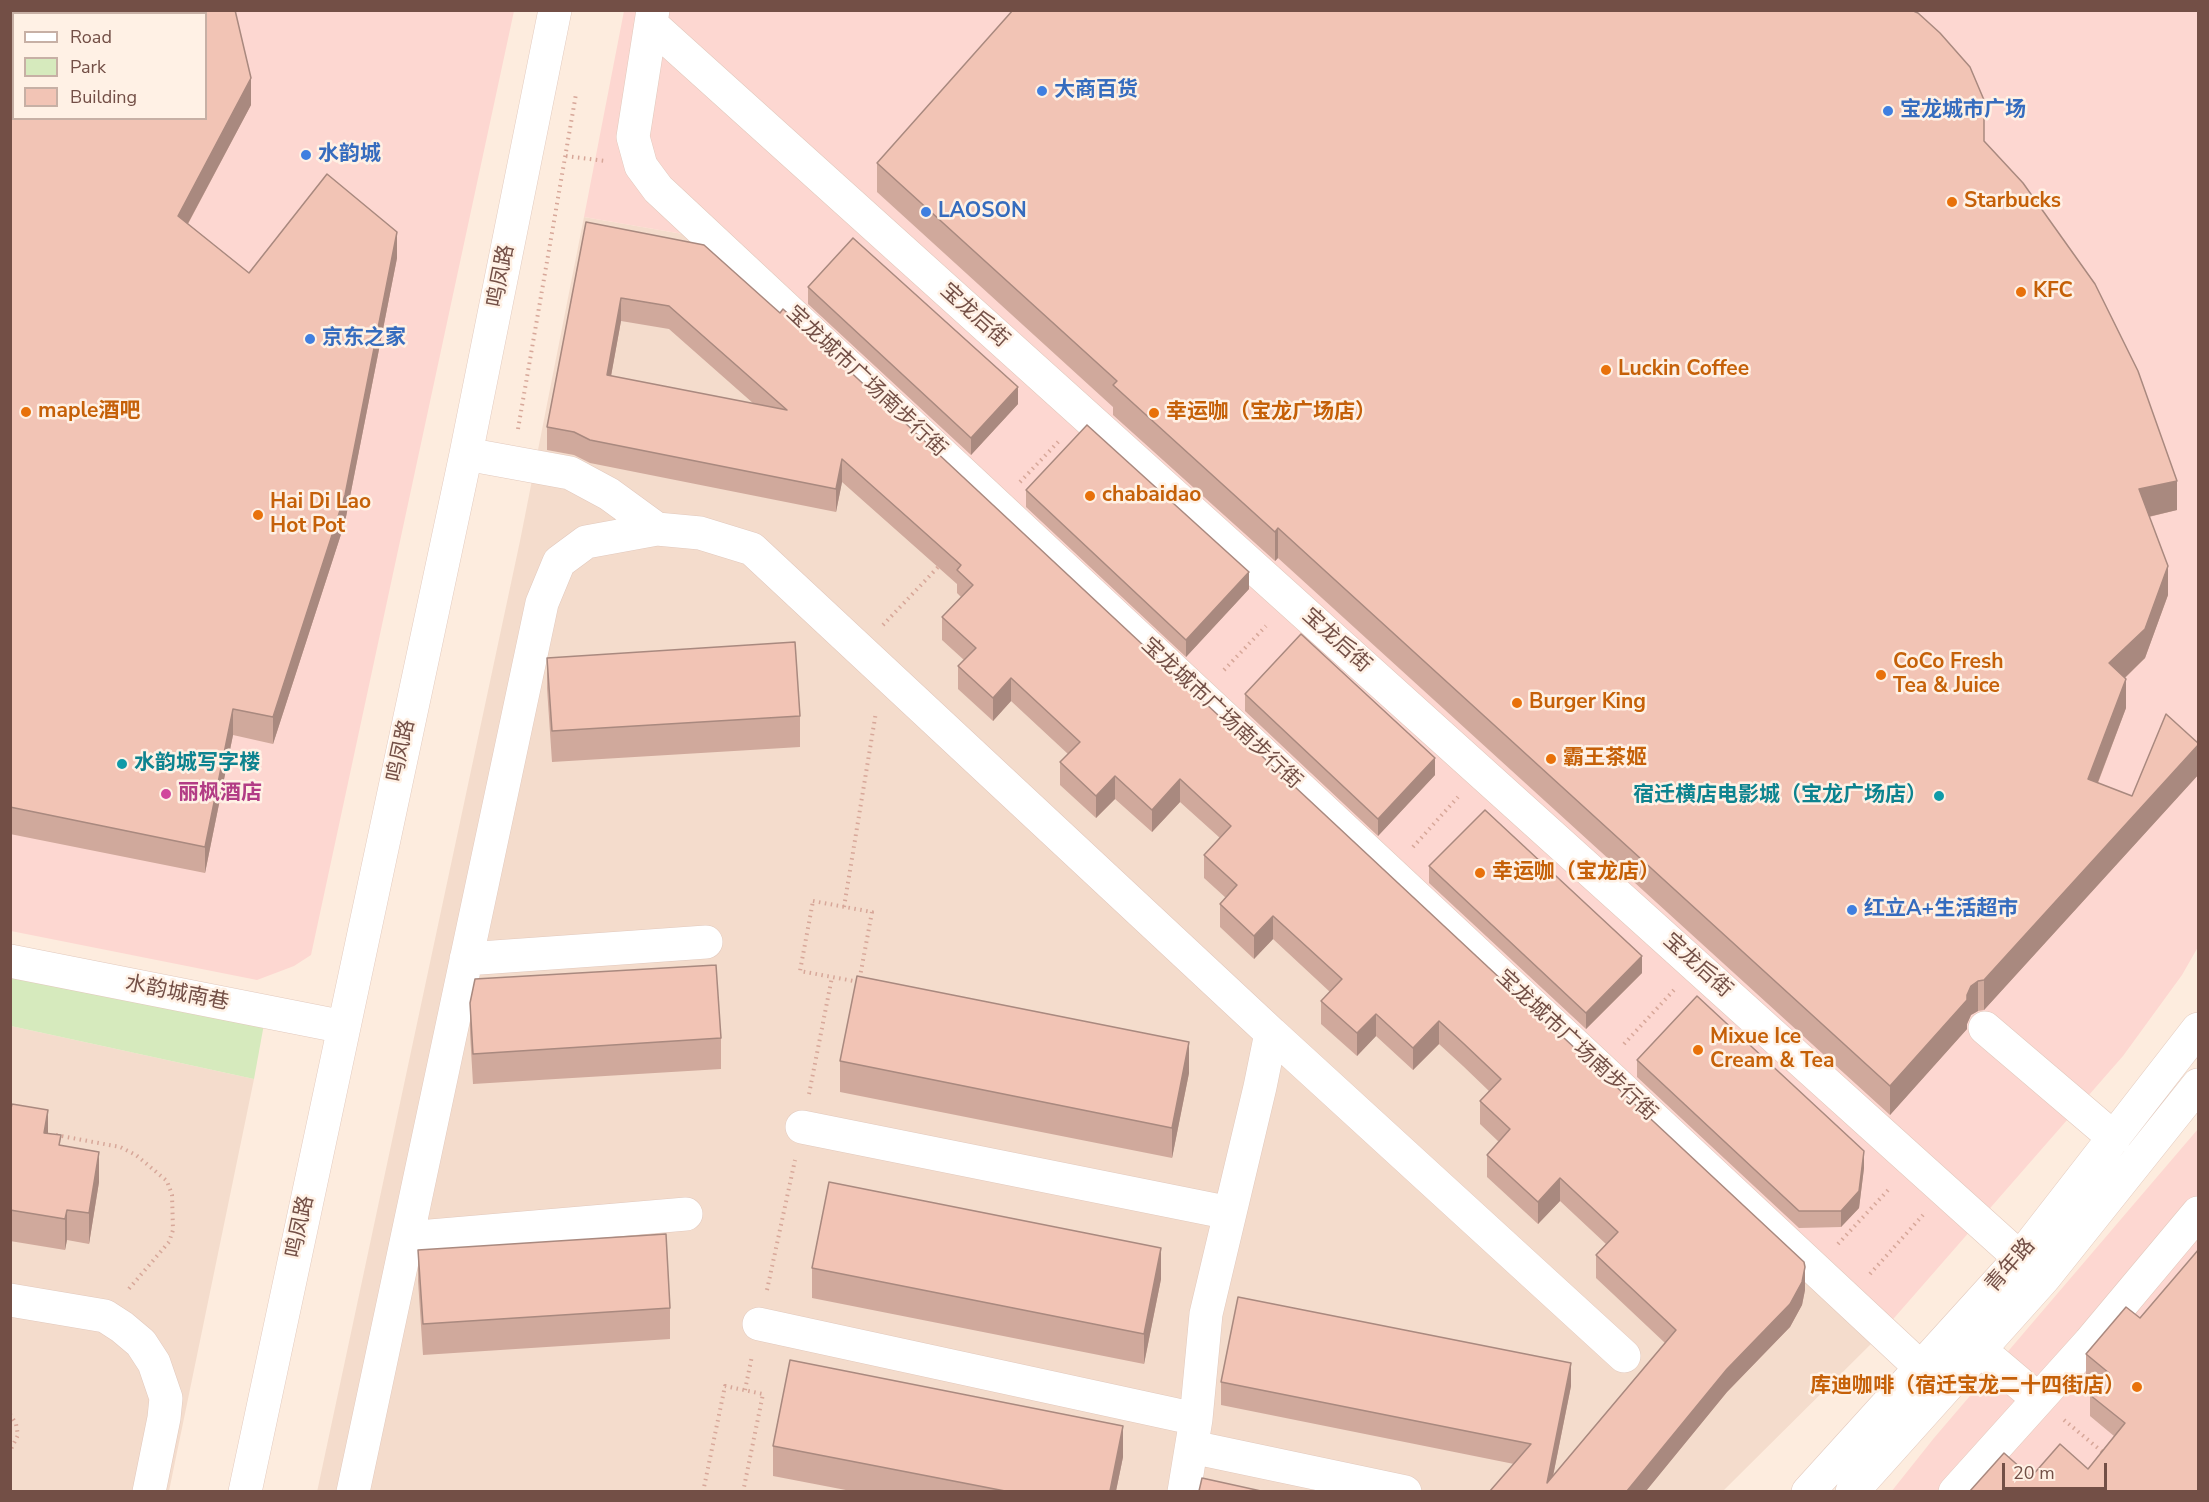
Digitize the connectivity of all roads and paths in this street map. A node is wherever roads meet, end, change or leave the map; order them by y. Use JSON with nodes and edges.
{"nodes":[{"id":1,"x":555,"y":10,"type":"edge"},
{"id":2,"x":652,"y":17,"type":"edge"},
{"id":3,"x":577,"y":89,"type":"dead end"},
{"id":4,"x":518,"y":431,"type":"dead end"},
{"id":5,"x":466,"y":454,"type":"junction"},
{"id":6,"x":657,"y":529,"type":"junction"},
{"id":7,"x":1290,"y":600,"type":"junction"},
{"id":8,"x":883,"y":670,"type":"junction"},
{"id":9,"x":1201,"y":695,"type":"junction"},
{"id":10,"x":1481,"y":771,"type":"junction"},
{"id":11,"x":1390,"y":872,"type":"junction"},
{"id":12,"x":844,"y":907,"type":"junction"},
{"id":13,"x":706,"y":942,"type":"dead end"},
{"id":14,"x":466,"y":959,"type":"junction"},
{"id":15,"x":10,"y":961,"type":"edge"},
{"id":16,"x":1697,"y":966,"type":"junction"},
{"id":17,"x":832,"y":977,"type":"junction"},
{"id":18,"x":1992,"y":1020,"type":"dead end"},
{"id":19,"x":344,"y":1026,"type":"junction"},
{"id":20,"x":2199,"y":1029,"type":"edge"},
{"id":21,"x":1271,"y":1033,"type":"junction"},
{"id":22,"x":1600,"y":1068,"type":"junction"},
{"id":23,"x":2199,"y":1085,"type":"edge"},
{"id":24,"x":802,"y":1127,"type":"junction"},
{"id":25,"x":2120,"y":1130,"type":"junction"},
{"id":26,"x":45,"y":1133,"type":"edge"},
{"id":27,"x":1914,"y":1162,"type":"junction"},
{"id":28,"x":1945,"y":1190,"type":"junction"},
{"id":29,"x":1230,"y":1213,"type":"junction"},
{"id":30,"x":2199,"y":1213,"type":"edge"},
{"id":31,"x":687,"y":1214,"type":"dead end"},
{"id":32,"x":407,"y":1238,"type":"junction"},
{"id":33,"x":2020,"y":1258,"type":"junction"},
{"id":34,"x":1815,"y":1269,"type":"junction"},
{"id":35,"x":1848,"y":1299,"type":"junction"},
{"id":36,"x":10,"y":1300,"type":"edge"},
{"id":37,"x":105,"y":1316,"type":"junction"},
{"id":38,"x":759,"y":1324,"type":"junction"},
{"id":39,"x":1979,"y":1349,"type":"junction"},
{"id":40,"x":1624,"y":1356,"type":"dead end"},
{"id":41,"x":1920,"y":1367,"type":"junction"},
{"id":42,"x":745,"y":1390,"type":"junction"},
{"id":43,"x":2038,"y":1399,"type":"junction"},
{"id":44,"x":10,"y":1414,"type":"edge"},
{"id":45,"x":1194,"y":1433,"type":"junction"},
{"id":46,"x":10,"y":1451,"type":"edge"},
{"id":47,"x":2107,"y":1456,"type":"edge"},
{"id":48,"x":150,"y":1491,"type":"edge"},
{"id":49,"x":245,"y":1491,"type":"edge"},
{"id":50,"x":353,"y":1491,"type":"edge"},
{"id":51,"x":703,"y":1491,"type":"edge"},
{"id":52,"x":743,"y":1491,"type":"edge"},
{"id":53,"x":1184,"y":1491,"type":"edge"},
{"id":54,"x":1405,"y":1491,"type":"edge"},
{"id":55,"x":1808,"y":1491,"type":"edge"},
{"id":56,"x":1852,"y":1491,"type":"edge"},
{"id":57,"x":1955,"y":1491,"type":"edge"}],
"edges":[{"from":1,"to":5,"type":"street","name":"鸣凤路"},
{"from":2,"to":7,"type":"street","name":"宝龙后街"},
{"from":2,"to":9,"type":"street","name":"宝龙城市广场南步行街"},
{"from":3,"to":4,"type":"path"},
{"from":5,"to":6,"type":"street"},
{"from":5,"to":19,"type":"street","name":"鸣凤路"},
{"from":6,"to":8,"type":"street"},
{"from":6,"to":14,"type":"street"},
{"from":7,"to":9,"type":"path"},
{"from":7,"to":10,"type":"street","name":"宝龙后街"},
{"from":8,"to":12,"type":"path"},
{"from":8,"to":21,"type":"street"},
{"from":9,"to":11,"type":"street","name":"宝龙城市广场南步行街"},
{"from":10,"to":11,"type":"path"},
{"from":10,"to":16,"type":"street","name":"宝龙后街"},
{"from":11,"to":22,"type":"street","name":"宝龙城市广场南步行街"},
{"from":12,"to":17,"type":"path"},
{"from":12,"to":17,"type":"path"},
{"from":13,"to":14,"type":"street"},
{"from":14,"to":32,"type":"street"},
{"from":15,"to":19,"type":"street","name":"水韵城南巷"},
{"from":16,"to":22,"type":"path"},
{"from":16,"to":27,"type":"street","name":"宝龙后街"},
{"from":17,"to":24,"type":"path"},
{"from":18,"to":25,"type":"street"},
{"from":19,"to":49,"type":"street","name":"鸣凤路"},
{"from":20,"to":25,"type":"street","name":"青年路"},
{"from":21,"to":29,"type":"street"},
{"from":21,"to":40,"type":"street"},
{"from":22,"to":34,"type":"street","name":"宝龙城市广场南步行街"},
{"from":23,"to":39,"type":"street","name":"青年路"},
{"from":24,"to":29,"type":"street"},
{"from":24,"to":38,"type":"path"},
{"from":25,"to":33,"type":"street","name":"青年路"},
{"from":26,"to":37,"type":"path"},
{"from":27,"to":28,"type":"street","name":"宝龙后街"},
{"from":27,"to":34,"type":"path"},
{"from":28,"to":33,"type":"street","name":"宝龙后街"},
{"from":28,"to":35,"type":"path"},
{"from":29,"to":45,"type":"street"},
{"from":30,"to":43,"type":"street"},
{"from":31,"to":32,"type":"street"},
{"from":32,"to":50,"type":"street"},
{"from":33,"to":41,"type":"street","name":"青年路"},
{"from":34,"to":35,"type":"street","name":"宝龙城市广场南步行街"},
{"from":35,"to":41,"type":"street","name":"宝龙城市广场南步行街"},
{"from":36,"to":37,"type":"street"},
{"from":37,"to":48,"type":"street"},
{"from":38,"to":42,"type":"path"},
{"from":38,"to":45,"type":"street"},
{"from":39,"to":43,"type":"street"},
{"from":39,"to":56,"type":"street","name":"青年路"},
{"from":41,"to":55,"type":"street","name":"青年路"},
{"from":42,"to":51,"type":"path"},
{"from":42,"to":52,"type":"path"},
{"from":43,"to":47,"type":"path"},
{"from":43,"to":57,"type":"street"},
{"from":44,"to":46,"type":"path"},
{"from":45,"to":53,"type":"street"},
{"from":45,"to":54,"type":"street"}]}
